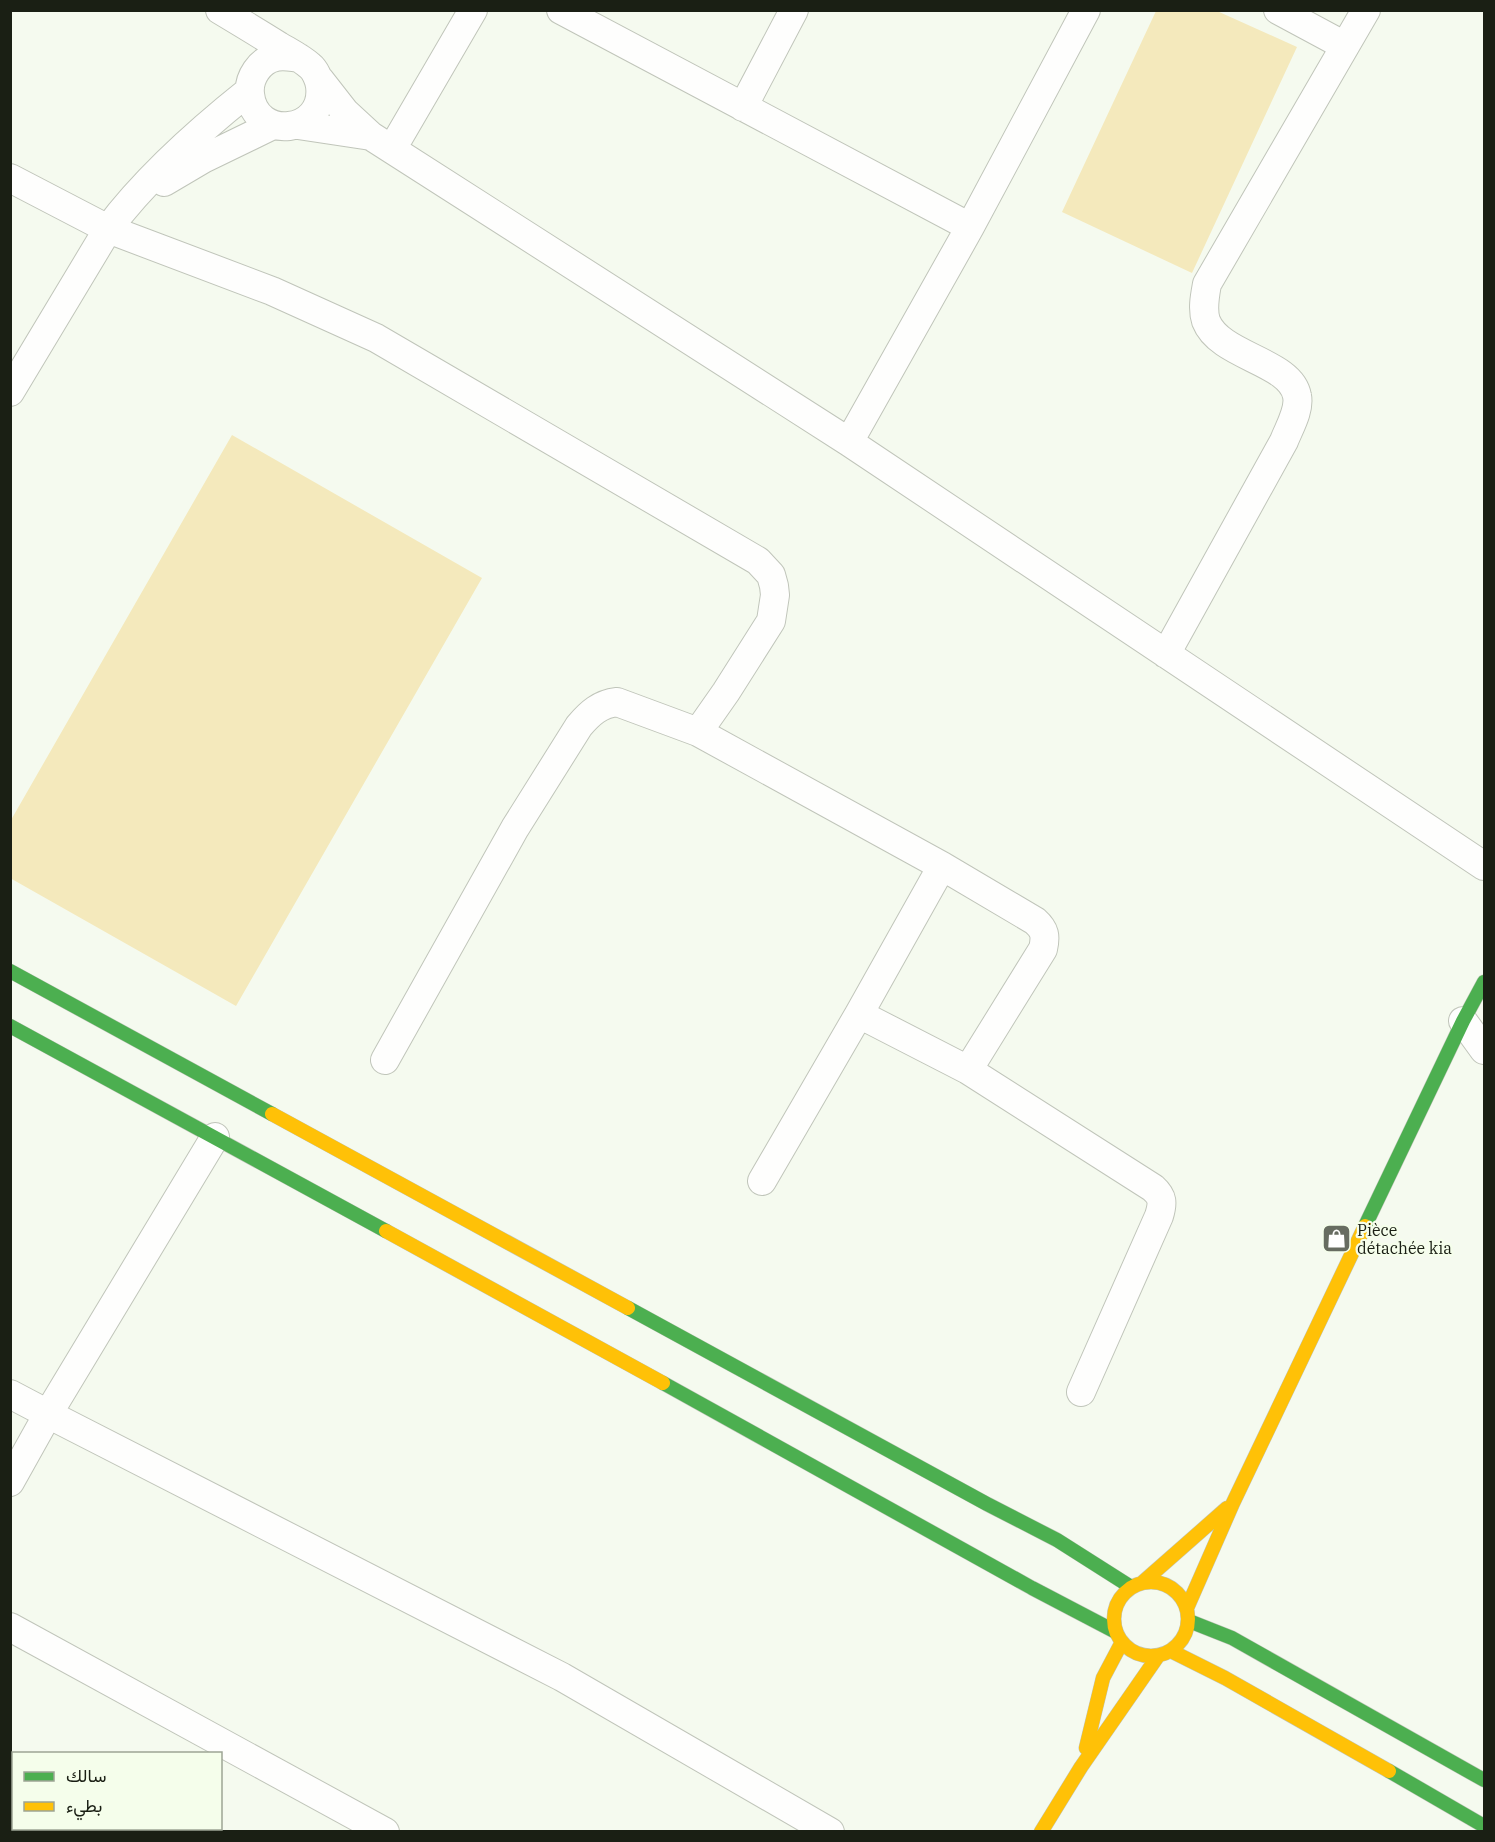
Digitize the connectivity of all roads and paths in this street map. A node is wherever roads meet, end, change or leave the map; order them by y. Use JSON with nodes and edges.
{"nodes":[{"id":1,"x":473,"y":10,"type":"edge"},
{"id":2,"x":561,"y":10,"type":"edge"},
{"id":3,"x":794,"y":10,"type":"edge"},
{"id":4,"x":1086,"y":10,"type":"edge"},
{"id":5,"x":1278,"y":10,"type":"edge"},
{"id":6,"x":1366,"y":10,"type":"edge"},
{"id":7,"x":229,"y":15,"type":"edge"},
{"id":8,"x":1345,"y":46,"type":"junction"},
{"id":9,"x":299,"y":58,"type":"junction"},
{"id":10,"x":320,"y":80,"type":"junction"},
{"id":11,"x":250,"y":87,"type":"junction"},
{"id":12,"x":743,"y":107,"type":"junction"},
{"id":13,"x":286,"y":125,"type":"junction"},
{"id":14,"x":382,"y":142,"type":"junction"},
{"id":15,"x":10,"y":178,"type":"edge"},
{"id":16,"x":126,"y":204,"type":"junction"},
{"id":17,"x":970,"y":227,"type":"junction"},
{"id":18,"x":108,"y":229,"type":"junction"},
{"id":19,"x":10,"y":392,"type":"edge"},
{"id":20,"x":849,"y":442,"type":"junction"},
{"id":21,"x":1166,"y":654,"type":"junction"},
{"id":22,"x":698,"y":732,"type":"junction"},
{"id":23,"x":942,"y":866,"type":"junction"},
{"id":24,"x":1485,"y":866,"type":"edge"},
{"id":25,"x":10,"y":971,"type":"edge"},
{"id":26,"x":1485,"y":982,"type":"edge"},
{"id":27,"x":859,"y":1014,"type":"junction"},
{"id":28,"x":1463,"y":1021,"type":"junction"},
{"id":29,"x":10,"y":1026,"type":"edge"},
{"id":30,"x":1485,"y":1050,"type":"edge"},
{"id":31,"x":385,"y":1060,"type":"dead end"},
{"id":32,"x":968,"y":1070,"type":"junction"},
{"id":33,"x":215,"y":1137,"type":"junction"},
{"id":34,"x":762,"y":1181,"type":"dead end"},
{"id":35,"x":1081,"y":1392,"type":"dead end"},
{"id":36,"x":10,"y":1394,"type":"edge"},
{"id":37,"x":48,"y":1414,"type":"junction"},
{"id":38,"x":10,"y":1482,"type":"edge"},
{"id":39,"x":1233,"y":1503,"type":"junction"},
{"id":40,"x":1137,"y":1584,"type":"junction"},
{"id":41,"x":1188,"y":1614,"type":"junction"},
{"id":42,"x":10,"y":1627,"type":"edge"},
{"id":43,"x":1119,"y":1637,"type":"junction"},
{"id":44,"x":1165,"y":1653,"type":"junction"},
{"id":45,"x":1081,"y":1767,"type":"junction"},
{"id":46,"x":1485,"y":1780,"type":"edge"},
{"id":47,"x":1472,"y":1825,"type":"edge"},
{"id":48,"x":385,"y":1832,"type":"edge"},
{"id":49,"x":830,"y":1832,"type":"edge"},
{"id":50,"x":1041,"y":1832,"type":"edge"}],
"edges":[{"from":1,"to":14,"type":"street"},
{"from":2,"to":12,"type":"street"},
{"from":3,"to":12,"type":"street"},
{"from":4,"to":17,"type":"street"},
{"from":5,"to":8,"type":"street"},
{"from":6,"to":8,"type":"street"},
{"from":7,"to":9,"type":"street"},
{"from":7,"to":11,"type":"street"},
{"from":8,"to":21,"type":"street"},
{"from":9,"to":10,"type":"street"},
{"from":9,"to":11,"type":"street"},
{"from":10,"to":13,"type":"street"},
{"from":10,"to":14,"type":"street"},
{"from":11,"to":13,"type":"street"},
{"from":11,"to":16,"type":"street"},
{"from":12,"to":17,"type":"street"},
{"from":13,"to":14,"type":"street"},
{"from":13,"to":16,"type":"street"},
{"from":14,"to":20,"type":"street"},
{"from":15,"to":18,"type":"street"},
{"from":16,"to":18,"type":"street"},
{"from":17,"to":20,"type":"street"},
{"from":18,"to":19,"type":"street"},
{"from":18,"to":22,"type":"street"},
{"from":20,"to":21,"type":"street"},
{"from":21,"to":24,"type":"street"},
{"from":22,"to":23,"type":"street"},
{"from":22,"to":31,"type":"street"},
{"from":23,"to":27,"type":"street"},
{"from":23,"to":32,"type":"street"},
{"from":25,"to":40,"type":"main road"},
{"from":26,"to":28,"type":"main road"},
{"from":27,"to":32,"type":"street"},
{"from":27,"to":34,"type":"street"},
{"from":28,"to":30,"type":"street"},
{"from":28,"to":39,"type":"main road"},
{"from":29,"to":33,"type":"main road"},
{"from":32,"to":35,"type":"street"},
{"from":33,"to":37,"type":"street"},
{"from":33,"to":43,"type":"main road"},
{"from":36,"to":37,"type":"street"},
{"from":37,"to":38,"type":"street"},
{"from":37,"to":49,"type":"street"},
{"from":39,"to":40,"type":"main road"},
{"from":39,"to":41,"type":"main road"},
{"from":40,"to":41,"type":"main road"},
{"from":40,"to":43,"type":"main road"},
{"from":41,"to":44,"type":"main road"},
{"from":41,"to":46,"type":"main road"},
{"from":42,"to":48,"type":"street"},
{"from":43,"to":44,"type":"main road"},
{"from":43,"to":45,"type":"main road"},
{"from":44,"to":45,"type":"main road"},
{"from":44,"to":47,"type":"main road"},
{"from":45,"to":50,"type":"main road"}]}
